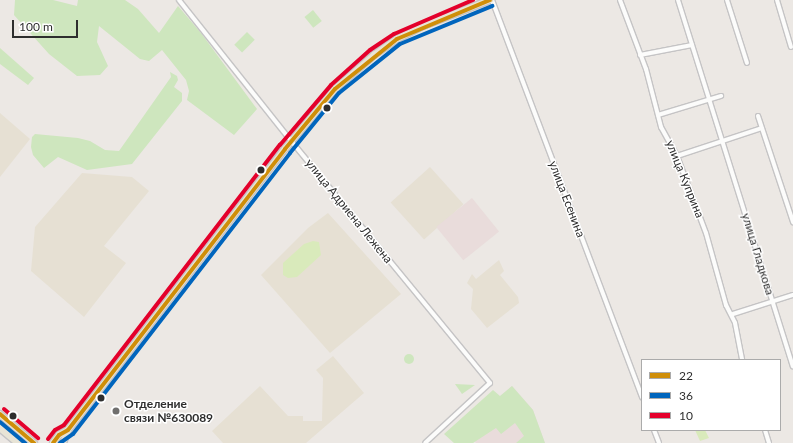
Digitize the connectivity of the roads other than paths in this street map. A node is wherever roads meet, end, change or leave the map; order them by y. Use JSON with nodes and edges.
{"nodes":[{"id":1,"x":179,"y":0,"type":"edge"},
{"id":2,"x":491,"y":0,"type":"edge"},
{"id":3,"x":620,"y":0,"type":"edge"},
{"id":4,"x":678,"y":0,"type":"edge"},
{"id":5,"x":728,"y":0,"type":"edge"},
{"id":6,"x":776,"y":0,"type":"edge"},
{"id":7,"x":692,"y":44,"type":"junction"},
{"id":8,"x":791,"y":47,"type":"dead end"},
{"id":9,"x":640,"y":55,"type":"junction"},
{"id":10,"x":747,"y":63,"type":"dead end"},
{"id":11,"x":721,"y":96,"type":"dead end"},
{"id":12,"x":709,"y":100,"type":"junction"},
{"id":13,"x":658,"y":115,"type":"junction"},
{"id":14,"x":758,"y":116,"type":"dead end"},
{"id":15,"x":762,"y":128,"type":"junction"},
{"id":16,"x":292,"y":142,"type":"junction"},
{"id":17,"x":722,"y":142,"type":"junction"},
{"id":18,"x":677,"y":156,"type":"junction"},
{"id":19,"x":793,"y":222,"type":"edge"},
{"id":20,"x":793,"y":295,"type":"edge"},
{"id":21,"x":773,"y":302,"type":"junction"},
{"id":22,"x":733,"y":314,"type":"junction"},
{"id":23,"x":742,"y":359,"type":"edge"},
{"id":24,"x":793,"y":366,"type":"edge"},
{"id":25,"x":641,"y":395,"type":"edge"},
{"id":26,"x":0,"y":414,"type":"edge"},
{"id":27,"x":0,"y":428,"type":"edge"},
{"id":28,"x":68,"y":430,"type":"junction"},
{"id":29,"x":654,"y":431,"type":"edge"},
{"id":30,"x":765,"y":431,"type":"edge"},
{"id":31,"x":18,"y":443,"type":"edge"},
{"id":32,"x":34,"y":443,"type":"edge"},
{"id":33,"x":53,"y":443,"type":"edge"},
{"id":34,"x":63,"y":443,"type":"edge"},
{"id":35,"x":425,"y":443,"type":"edge"},
{"id":36,"x":659,"y":443,"type":"edge"},
{"id":37,"x":770,"y":443,"type":"edge"}],
"edges":[{"from":1,"to":16,"type":"street","name":"улица Адриена Лежена"},
{"from":2,"to":16,"type":"main road"},
{"from":2,"to":25,"type":"street","name":"улица Есенина"},
{"from":3,"to":9,"type":"street","name":"улица Куприна"},
{"from":4,"to":7,"type":"street","name":"улица Гладкова"},
{"from":5,"to":10,"type":"street"},
{"from":6,"to":8,"type":"street"},
{"from":7,"to":9,"type":"street"},
{"from":7,"to":12,"type":"street","name":"улица Гладкова"},
{"from":9,"to":13,"type":"street","name":"улица Куприна"},
{"from":11,"to":12,"type":"street"},
{"from":12,"to":13,"type":"street"},
{"from":12,"to":17,"type":"street","name":"улица Гладкова"},
{"from":13,"to":18,"type":"street","name":"улица Куприна"},
{"from":14,"to":15,"type":"street"},
{"from":15,"to":17,"type":"street"},
{"from":15,"to":19,"type":"street"},
{"from":16,"to":28,"type":"main road"},
{"from":16,"to":35,"type":"street","name":"улица Адриена Лежена"},
{"from":17,"to":18,"type":"street"},
{"from":17,"to":21,"type":"street","name":"улица Гладкова"},
{"from":18,"to":22,"type":"street","name":"улица Куприна"},
{"from":20,"to":21,"type":"street"},
{"from":21,"to":22,"type":"street"},
{"from":21,"to":24,"type":"street","name":"улица Гладкова"},
{"from":22,"to":23,"type":"street","name":"улица Куприна"},
{"from":26,"to":32,"type":"main road"},
{"from":27,"to":31,"type":"main road"},
{"from":28,"to":33,"type":"main road"},
{"from":28,"to":34,"type":"main road"},
{"from":29,"to":36,"type":"street"},
{"from":30,"to":37,"type":"street"}]}
